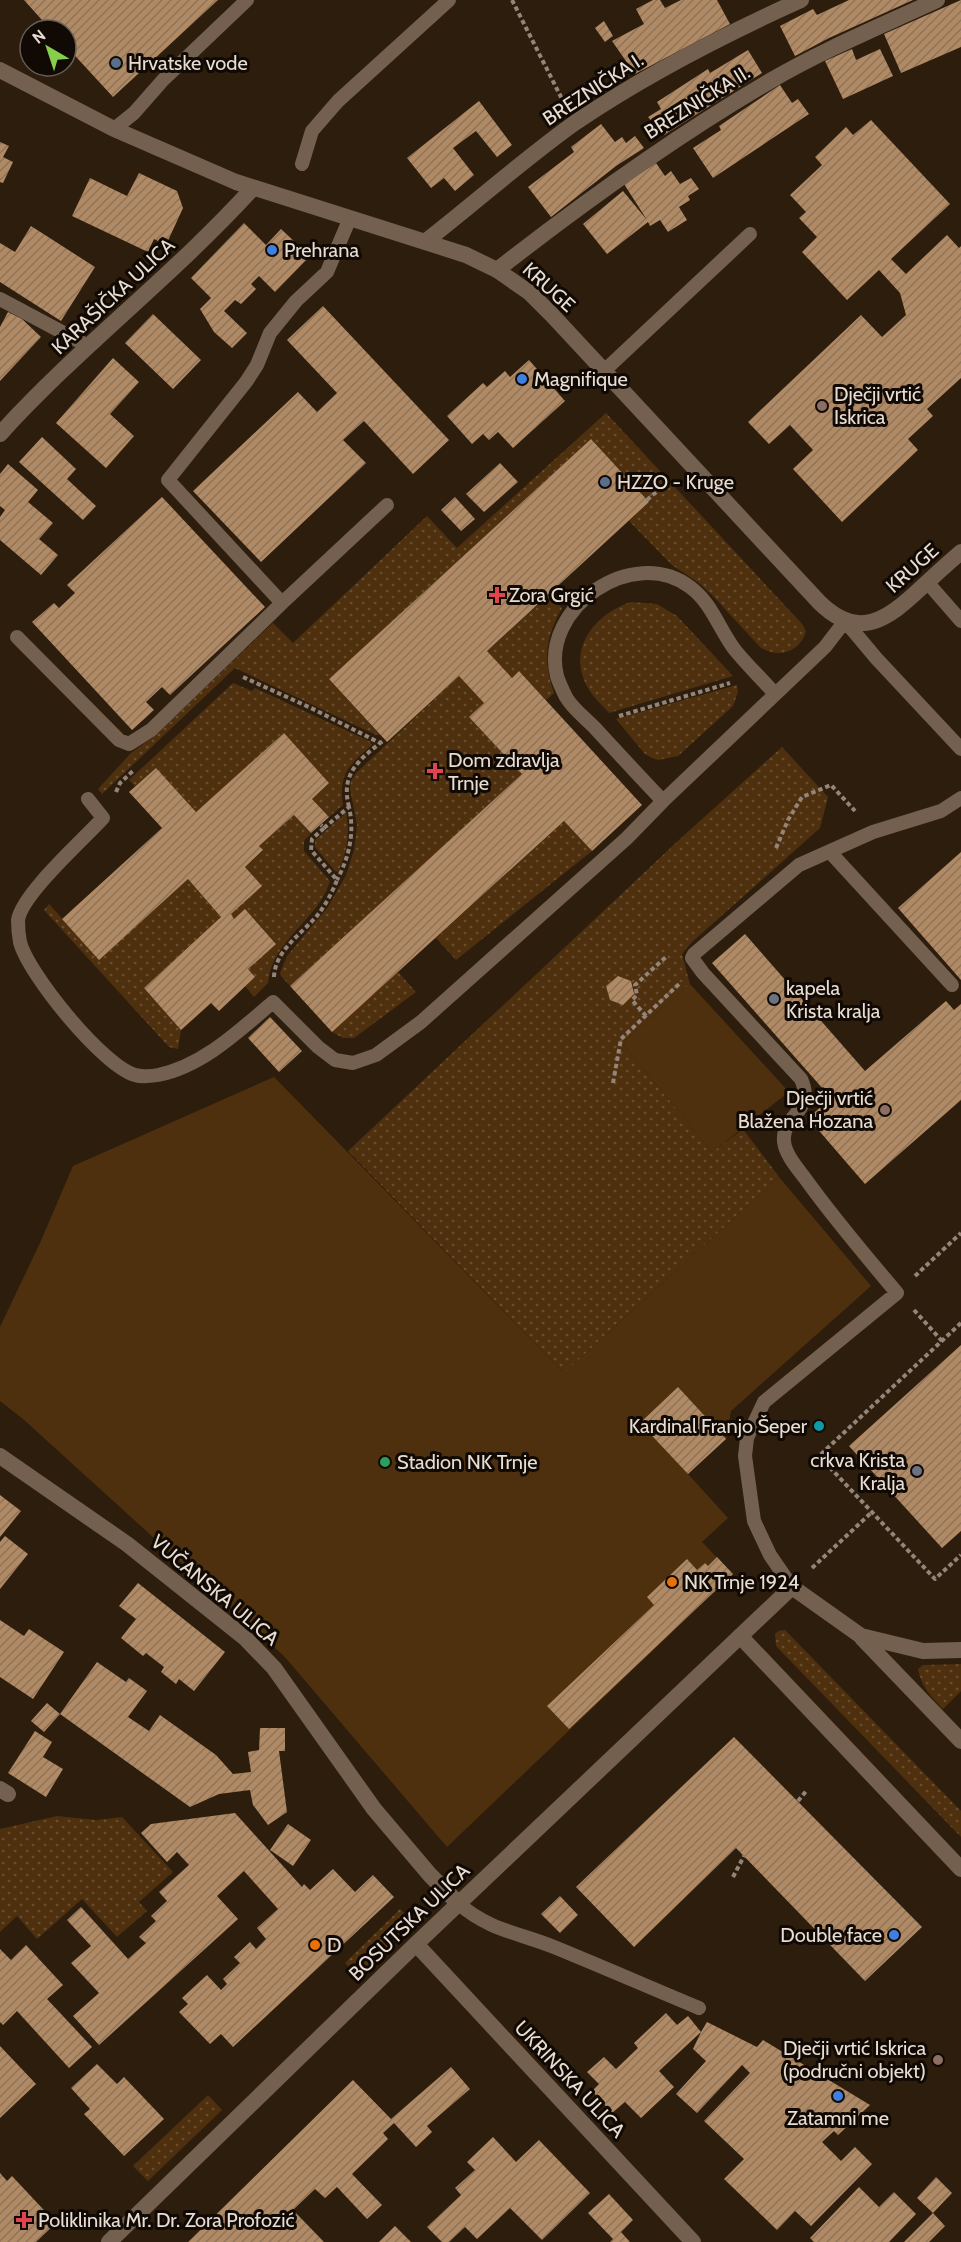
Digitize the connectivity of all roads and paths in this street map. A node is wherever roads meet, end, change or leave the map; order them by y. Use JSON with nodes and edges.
{"nodes":[{"id":1,"x":247,"y":0,"type":"edge"},
{"id":2,"x":449,"y":0,"type":"edge"},
{"id":3,"x":512,"y":0,"type":"edge"},
{"id":4,"x":801,"y":0,"type":"edge"},
{"id":5,"x":937,"y":0,"type":"edge"},
{"id":6,"x":0,"y":70,"type":"edge"},
{"id":7,"x":575,"y":123,"type":"junction"},
{"id":8,"x":114,"y":129,"type":"junction"},
{"id":9,"x":302,"y":164,"type":"dead end"},
{"id":10,"x":254,"y":188,"type":"junction"},
{"id":11,"x":350,"y":218,"type":"junction"},
{"id":12,"x":750,"y":234,"type":"dead end"},
{"id":13,"x":426,"y":241,"type":"junction"},
{"id":14,"x":497,"y":270,"type":"junction"},
{"id":15,"x":0,"y":299,"type":"edge"},
{"id":16,"x":88,"y":346,"type":"junction"},
{"id":17,"x":604,"y":371,"type":"junction"},
{"id":18,"x":0,"y":434,"type":"edge"},
{"id":19,"x":669,"y":481,"type":"dead end"},
{"id":20,"x":647,"y":500,"type":"dead end"},
{"id":21,"x":387,"y":505,"type":"dead end"},
{"id":22,"x":961,"y":552,"type":"edge"},
{"id":23,"x":927,"y":582,"type":"junction"},
{"id":24,"x":282,"y":603,"type":"junction"},
{"id":25,"x":845,"y":621,"type":"junction"},
{"id":26,"x":961,"y":621,"type":"edge"},
{"id":27,"x":17,"y":637,"type":"dead end"},
{"id":28,"x":235,"y":674,"type":"dead end"},
{"id":29,"x":739,"y":680,"type":"dead end"},
{"id":30,"x":775,"y":694,"type":"junction"},
{"id":31,"x":614,"y":717,"type":"dead end"},
{"id":32,"x":384,"y":740,"type":"dead end"},
{"id":33,"x":380,"y":743,"type":"junction"},
{"id":34,"x":961,"y":749,"type":"edge"},
{"id":35,"x":134,"y":770,"type":"dead end"},
{"id":36,"x":961,"y":798,"type":"edge"},
{"id":37,"x":88,"y":799,"type":"dead end"},
{"id":38,"x":663,"y":801,"type":"junction"},
{"id":39,"x":349,"y":807,"type":"junction"},
{"id":40,"x":103,"y":818,"type":"junction"},
{"id":41,"x":830,"y":852,"type":"junction"},
{"id":42,"x":337,"y":880,"type":"junction"},
{"id":43,"x":697,"y":967,"type":"junction"},
{"id":44,"x":952,"y":985,"type":"dead end"},
{"id":45,"x":273,"y":1002,"type":"junction"},
{"id":46,"x":613,"y":1083,"type":"dead end"},
{"id":47,"x":961,"y":1233,"type":"edge"},
{"id":48,"x":897,"y":1293,"type":"junction"},
{"id":49,"x":961,"y":1323,"type":"edge"},
{"id":50,"x":942,"y":1341,"type":"junction"},
{"id":51,"x":0,"y":1456,"type":"edge"},
{"id":52,"x":872,"y":1512,"type":"junction"},
{"id":53,"x":961,"y":1555,"type":"edge"},
{"id":54,"x":792,"y":1587,"type":"junction"},
{"id":55,"x":740,"y":1636,"type":"junction"},
{"id":56,"x":861,"y":1636,"type":"junction"},
{"id":57,"x":961,"y":1650,"type":"edge"},
{"id":58,"x":961,"y":1741,"type":"edge"},
{"id":59,"x":807,"y":1790,"type":"dead end"},
{"id":60,"x":798,"y":1801,"type":"dead end"},
{"id":61,"x":744,"y":1856,"type":"dead end"},
{"id":62,"x":961,"y":1869,"type":"edge"},
{"id":63,"x":733,"y":1876,"type":"dead end"},
{"id":64,"x":459,"y":1904,"type":"junction"},
{"id":65,"x":416,"y":1944,"type":"junction"},
{"id":66,"x":699,"y":2008,"type":"dead end"},
{"id":67,"x":119,"y":2239,"type":"edge"},
{"id":68,"x":693,"y":2242,"type":"edge"}],
"edges":[{"from":1,"to":8,"type":"lane"},
{"from":2,"to":9,"type":"lane"},
{"from":3,"to":7,"type":"path"},
{"from":4,"to":7,"type":"street","name":"BREZNIČKA I."},
{"from":5,"to":14,"type":"street","name":"BREZNIČKA II."},
{"from":6,"to":8,"type":"street","name":"KRUGE"},
{"from":7,"to":13,"type":"street","name":"BREZNIČKA I."},
{"from":8,"to":10,"type":"street","name":"KRUGE"},
{"from":10,"to":11,"type":"street","name":"KRUGE"},
{"from":10,"to":16,"type":"street","name":"KARAŠIČKA ULICA"},
{"from":11,"to":13,"type":"street","name":"KRUGE"},
{"from":11,"to":24,"type":"lane"},
{"from":12,"to":17,"type":"lane"},
{"from":13,"to":14,"type":"street","name":"KRUGE"},
{"from":14,"to":17,"type":"street","name":"KRUGE"},
{"from":15,"to":16,"type":"lane"},
{"from":16,"to":18,"type":"street","name":"KARAŠIČKA ULICA"},
{"from":17,"to":25,"type":"street","name":"KRUGE"},
{"from":19,"to":20,"type":"path"},
{"from":21,"to":24,"type":"lane"},
{"from":22,"to":23,"type":"street","name":"KRUGE"},
{"from":23,"to":25,"type":"street","name":"KRUGE"},
{"from":23,"to":26,"type":"lane"},
{"from":24,"to":27,"type":"lane"},
{"from":25,"to":30,"type":"lane"},
{"from":25,"to":34,"type":"lane"},
{"from":28,"to":33,"type":"path"},
{"from":29,"to":31,"type":"path"},
{"from":30,"to":38,"type":"lane"},
{"from":30,"to":38,"type":"lane"},
{"from":32,"to":33,"type":"path"},
{"from":33,"to":39,"type":"path"},
{"from":35,"to":40,"type":"path"},
{"from":36,"to":41,"type":"lane"},
{"from":37,"to":40,"type":"lane"},
{"from":38,"to":45,"type":"lane"},
{"from":39,"to":42,"type":"path"},
{"from":39,"to":42,"type":"path"},
{"from":40,"to":45,"type":"lane"},
{"from":41,"to":43,"type":"lane"},
{"from":41,"to":44,"type":"lane"},
{"from":42,"to":45,"type":"path"},
{"from":43,"to":46,"type":"path"},
{"from":43,"to":48,"type":"lane"},
{"from":47,"to":48,"type":"path"},
{"from":48,"to":50,"type":"path"},
{"from":48,"to":54,"type":"lane"},
{"from":49,"to":50,"type":"path"},
{"from":50,"to":52,"type":"path"},
{"from":51,"to":64,"type":"street","name":"VUČANSKA ULICA"},
{"from":52,"to":53,"type":"path"},
{"from":52,"to":54,"type":"path"},
{"from":54,"to":55,"type":"street","name":"BOSUTSKA ULICA"},
{"from":54,"to":56,"type":"street"},
{"from":55,"to":62,"type":"street"},
{"from":55,"to":64,"type":"street","name":"BOSUTSKA ULICA"},
{"from":56,"to":57,"type":"street"},
{"from":56,"to":58,"type":"street"},
{"from":59,"to":60,"type":"path"},
{"from":61,"to":63,"type":"path"},
{"from":64,"to":65,"type":"street","name":"BOSUTSKA ULICA"},
{"from":64,"to":66,"type":"lane"},
{"from":65,"to":67,"type":"street","name":"BOSUTSKA ULICA"},
{"from":65,"to":68,"type":"street","name":"UKRINSKA ULICA"}]}
